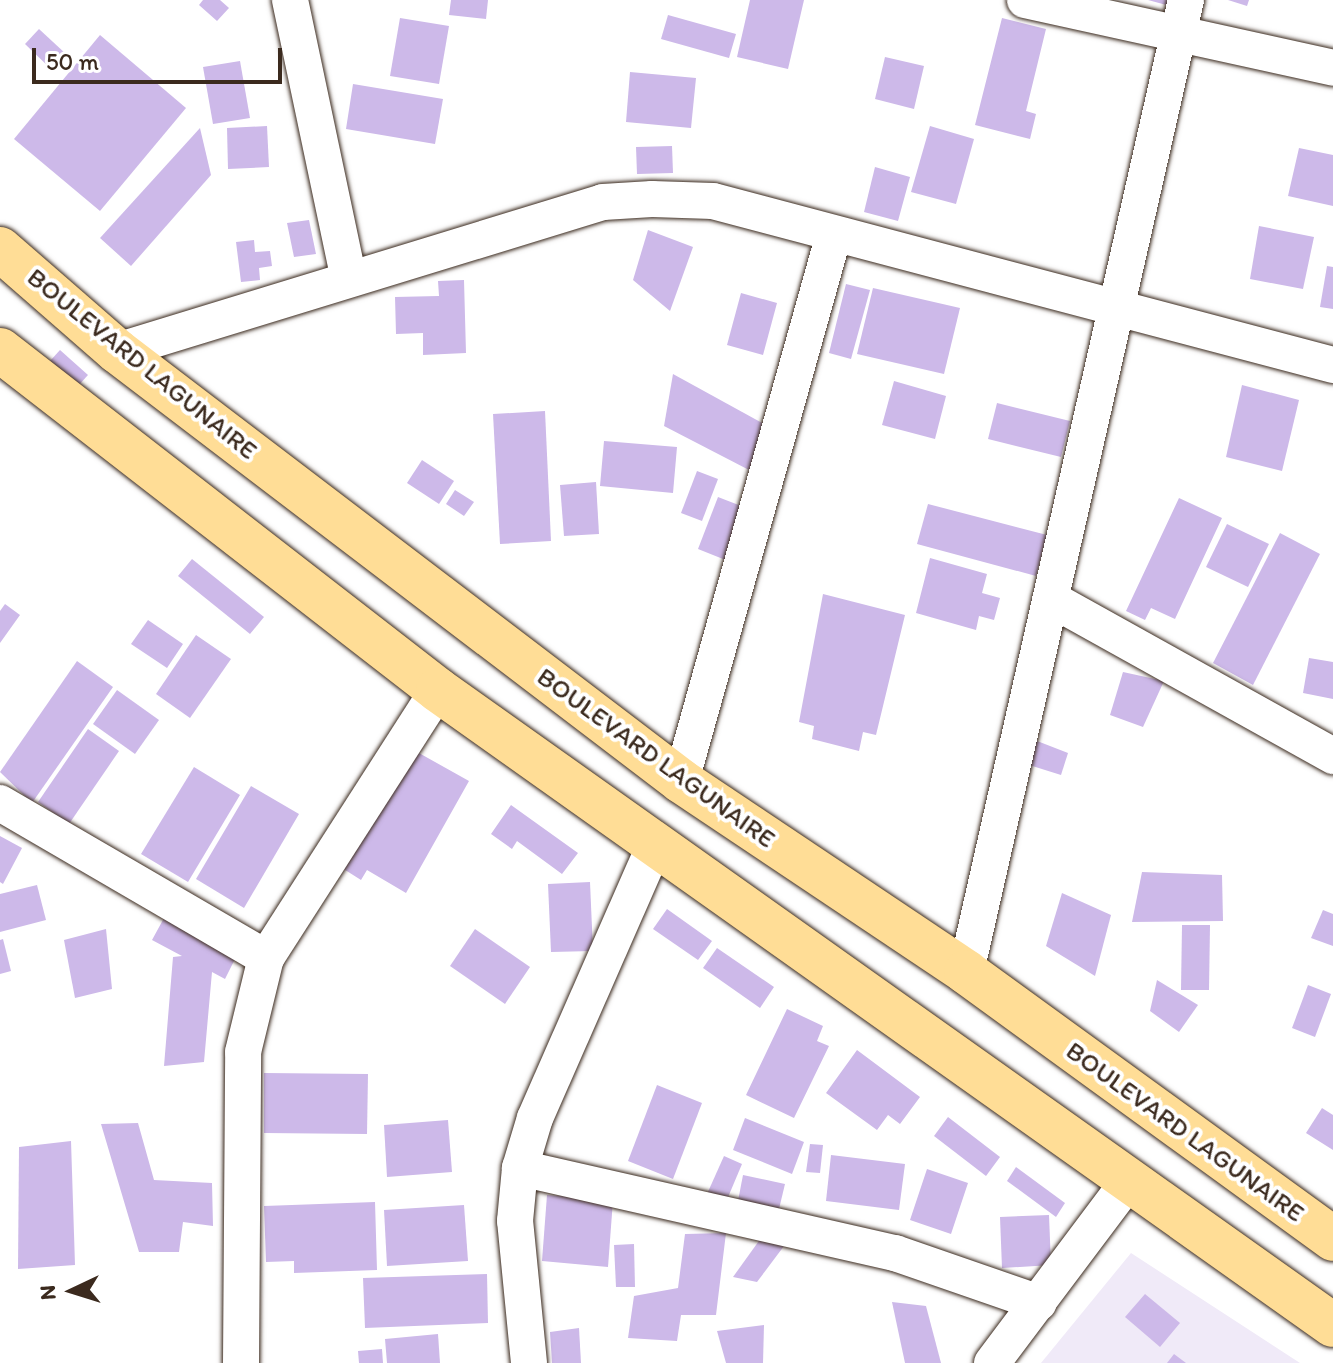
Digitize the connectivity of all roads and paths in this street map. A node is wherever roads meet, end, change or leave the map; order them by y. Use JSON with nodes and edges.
{"nodes":[{"id":1,"x":290,"y":0,"type":"edge"},
{"id":2,"x":1025,"y":0,"type":"edge"},
{"id":3,"x":1186,"y":0,"type":"edge"},
{"id":4,"x":1177,"y":38,"type":"junction"},
{"id":5,"x":1333,"y":68,"type":"edge"},
{"id":6,"x":834,"y":234,"type":"junction"},
{"id":7,"x":0,"y":249,"type":"edge"},
{"id":8,"x":348,"y":276,"type":"junction"},
{"id":9,"x":1116,"y":310,"type":"junction"},
{"id":10,"x":0,"y":350,"type":"edge"},
{"id":11,"x":117,"y":351,"type":"junction"},
{"id":12,"x":1333,"y":365,"type":"edge"},
{"id":13,"x":1051,"y":599,"type":"junction"},
{"id":14,"x":438,"y":690,"type":"junction"},
{"id":15,"x":1333,"y":756,"type":"edge"},
{"id":16,"x":681,"y":781,"type":"junction"},
{"id":17,"x":0,"y":803,"type":"edge"},
{"id":18,"x":655,"y":844,"type":"junction"},
{"id":19,"x":266,"y":958,"type":"junction"},
{"id":20,"x":966,"y":972,"type":"junction"},
{"id":21,"x":520,"y":1168,"type":"junction"},
{"id":22,"x":1130,"y":1179,"type":"junction"},
{"id":23,"x":1333,"y":1239,"type":"edge"},
{"id":24,"x":1039,"y":1303,"type":"junction"},
{"id":25,"x":1333,"y":1325,"type":"edge"},
{"id":26,"x":241,"y":1363,"type":"edge"},
{"id":27,"x":529,"y":1363,"type":"edge"},
{"id":28,"x":992,"y":1363,"type":"edge"}],
"edges":[{"from":1,"to":8,"type":"street"},
{"from":2,"to":4,"type":"street"},
{"from":3,"to":4,"type":"street"},
{"from":4,"to":5,"type":"street"},
{"from":4,"to":9,"type":"street"},
{"from":6,"to":8,"type":"street"},
{"from":6,"to":9,"type":"street"},
{"from":6,"to":16,"type":"street"},
{"from":7,"to":11,"type":"main road","name":"BOULEVARD LAGUNAIRE"},
{"from":8,"to":11,"type":"street"},
{"from":9,"to":12,"type":"street"},
{"from":9,"to":13,"type":"street"},
{"from":10,"to":14,"type":"main road"},
{"from":11,"to":16,"type":"main road","name":"BOULEVARD LAGUNAIRE"},
{"from":13,"to":15,"type":"street"},
{"from":13,"to":20,"type":"street"},
{"from":14,"to":18,"type":"main road"},
{"from":14,"to":19,"type":"street"},
{"from":16,"to":20,"type":"main road","name":"BOULEVARD LAGUNAIRE"},
{"from":17,"to":19,"type":"street"},
{"from":18,"to":21,"type":"street"},
{"from":18,"to":22,"type":"main road"},
{"from":19,"to":26,"type":"street"},
{"from":20,"to":23,"type":"main road","name":"BOULEVARD LAGUNAIRE"},
{"from":21,"to":24,"type":"street"},
{"from":21,"to":27,"type":"street"},
{"from":22,"to":24,"type":"street"},
{"from":22,"to":25,"type":"main road"},
{"from":24,"to":28,"type":"street"}]}
